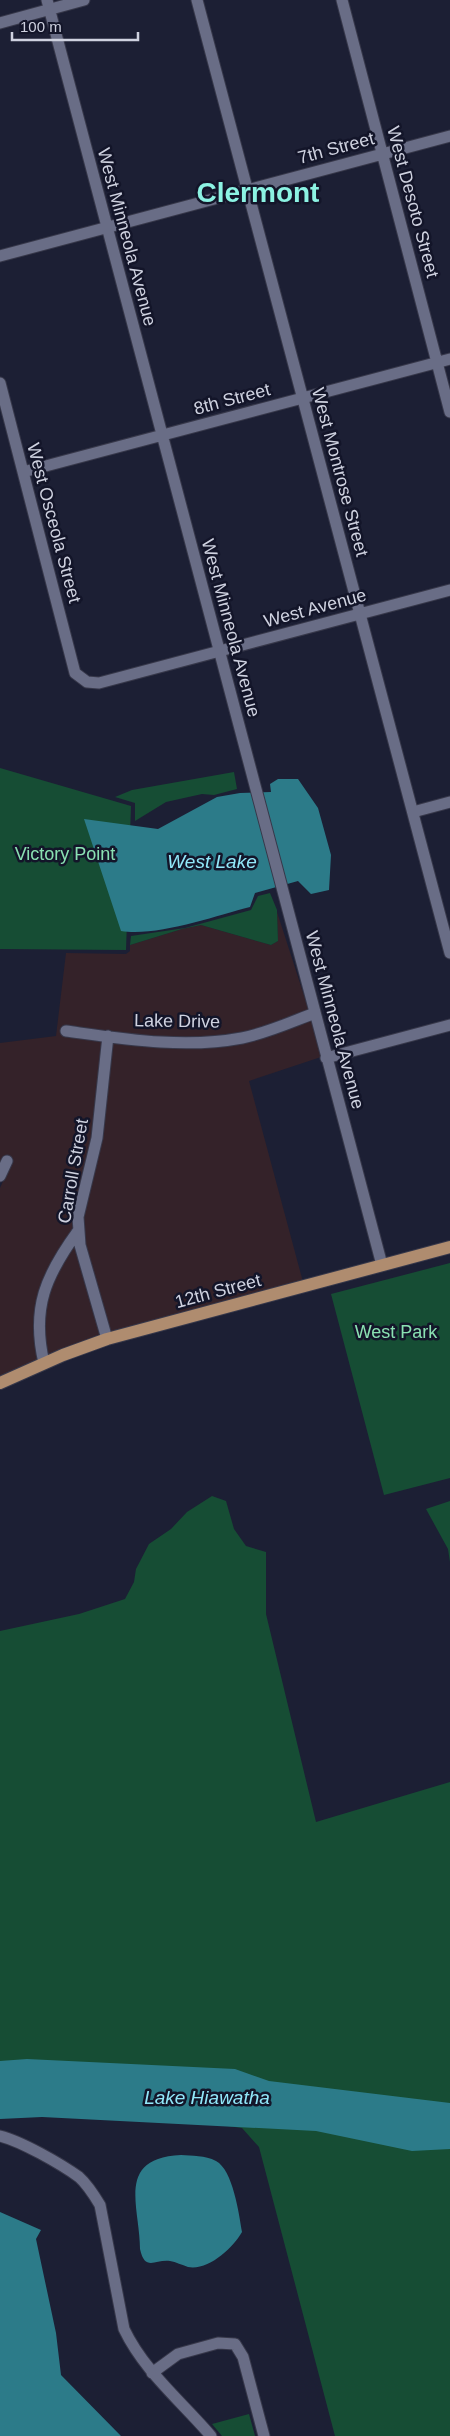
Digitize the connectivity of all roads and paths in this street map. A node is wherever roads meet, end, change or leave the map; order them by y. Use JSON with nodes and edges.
{"nodes":[{"id":1,"x":84,"y":0,"type":"edge"},
{"id":2,"x":197,"y":0,"type":"edge"},
{"id":3,"x":342,"y":0,"type":"edge"},
{"id":4,"x":48,"y":5,"type":"edge"},
{"id":5,"x":0,"y":22,"type":"edge"},
{"id":6,"x":450,"y":136,"type":"edge"},
{"id":7,"x":382,"y":154,"type":"junction"},
{"id":8,"x":248,"y":190,"type":"junction"},
{"id":9,"x":107,"y":228,"type":"junction"},
{"id":10,"x":0,"y":256,"type":"edge"},
{"id":11,"x":450,"y":359,"type":"edge"},
{"id":12,"x":437,"y":362,"type":"junction"},
{"id":13,"x":0,"y":383,"type":"edge"},
{"id":14,"x":302,"y":399,"type":"junction"},
{"id":15,"x":450,"y":412,"type":"edge"},
{"id":16,"x":161,"y":435,"type":"junction"},
{"id":17,"x":23,"y":472,"type":"junction"},
{"id":18,"x":450,"y":590,"type":"edge"},
{"id":19,"x":360,"y":613,"type":"junction"},
{"id":20,"x":219,"y":652,"type":"junction"},
{"id":21,"x":76,"y":673,"type":"joint"},
{"id":22,"x":450,"y":802,"type":"edge"},
{"id":23,"x":413,"y":812,"type":"junction"},
{"id":24,"x":450,"y":953,"type":"edge"},
{"id":25,"x":315,"y":1014,"type":"junction"},
{"id":26,"x":450,"y":1025,"type":"edge"},
{"id":27,"x":66,"y":1031,"type":"dead end"},
{"id":28,"x":108,"y":1036,"type":"junction"},
{"id":29,"x":326,"y":1058,"type":"junction"},
{"id":30,"x":7,"y":1161,"type":"dead end"},
{"id":31,"x":0,"y":1176,"type":"edge"},
{"id":32,"x":78,"y":1232,"type":"junction"},
{"id":33,"x":450,"y":1246,"type":"edge"},
{"id":34,"x":382,"y":1265,"type":"junction"},
{"id":35,"x":107,"y":1339,"type":"junction"},
{"id":36,"x":44,"y":1363,"type":"junction"},
{"id":37,"x":0,"y":1384,"type":"edge"},
{"id":38,"x":0,"y":2136,"type":"edge"},
{"id":39,"x":152,"y":2373,"type":"junction"},
{"id":40,"x":211,"y":2436,"type":"edge"},
{"id":41,"x":264,"y":2436,"type":"edge"}],
"edges":[{"from":1,"to":4,"type":"street"},
{"from":2,"to":8,"type":"street","name":"West Montrose Street"},
{"from":3,"to":7,"type":"street","name":"West Desoto Street"},
{"from":4,"to":5,"type":"street"},
{"from":4,"to":9,"type":"street","name":"West Minneola Avenue"},
{"from":6,"to":7,"type":"street","name":"7th Street"},
{"from":7,"to":8,"type":"street","name":"7th Street"},
{"from":7,"to":12,"type":"street","name":"West Desoto Street"},
{"from":8,"to":9,"type":"street","name":"7th Street"},
{"from":8,"to":14,"type":"street","name":"West Montrose Street"},
{"from":9,"to":10,"type":"street","name":"7th Street"},
{"from":9,"to":16,"type":"street","name":"West Minneola Avenue"},
{"from":11,"to":12,"type":"street","name":"8th Street"},
{"from":12,"to":14,"type":"street","name":"8th Street"},
{"from":12,"to":15,"type":"street","name":"West Desoto Street"},
{"from":13,"to":17,"type":"street","name":"West Osceola Street"},
{"from":14,"to":16,"type":"street","name":"8th Street"},
{"from":14,"to":19,"type":"street","name":"West Montrose Street"},
{"from":16,"to":17,"type":"street","name":"8th Street"},
{"from":16,"to":20,"type":"street","name":"West Minneola Avenue"},
{"from":17,"to":21,"type":"street","name":"West Osceola Street"},
{"from":18,"to":19,"type":"street","name":"West Avenue"},
{"from":19,"to":20,"type":"street","name":"West Avenue"},
{"from":19,"to":23,"type":"street","name":"West Montrose Street"},
{"from":20,"to":21,"type":"street","name":"West Avenue"},
{"from":20,"to":25,"type":"street","name":"West Minneola Avenue"},
{"from":22,"to":23,"type":"street"},
{"from":23,"to":24,"type":"street","name":"West Montrose Street"},
{"from":25,"to":28,"type":"street","name":"Lake Drive"},
{"from":25,"to":29,"type":"street","name":"West Minneola Avenue"},
{"from":26,"to":29,"type":"street"},
{"from":27,"to":28,"type":"street","name":"Lake Drive"},
{"from":28,"to":32,"type":"street","name":"Carroll Street"},
{"from":29,"to":34,"type":"street","name":"West Minneola Avenue"},
{"from":30,"to":31,"type":"street"},
{"from":32,"to":35,"type":"street","name":"Carroll Street"},
{"from":32,"to":36,"type":"street"},
{"from":33,"to":34,"type":"main road","name":"12th Street"},
{"from":34,"to":35,"type":"main road","name":"12th Street"},
{"from":35,"to":36,"type":"main road","name":"12th Street"},
{"from":36,"to":37,"type":"main road","name":"12th Street"},
{"from":38,"to":39,"type":"street"},
{"from":39,"to":40,"type":"street"},
{"from":39,"to":41,"type":"street"}]}
